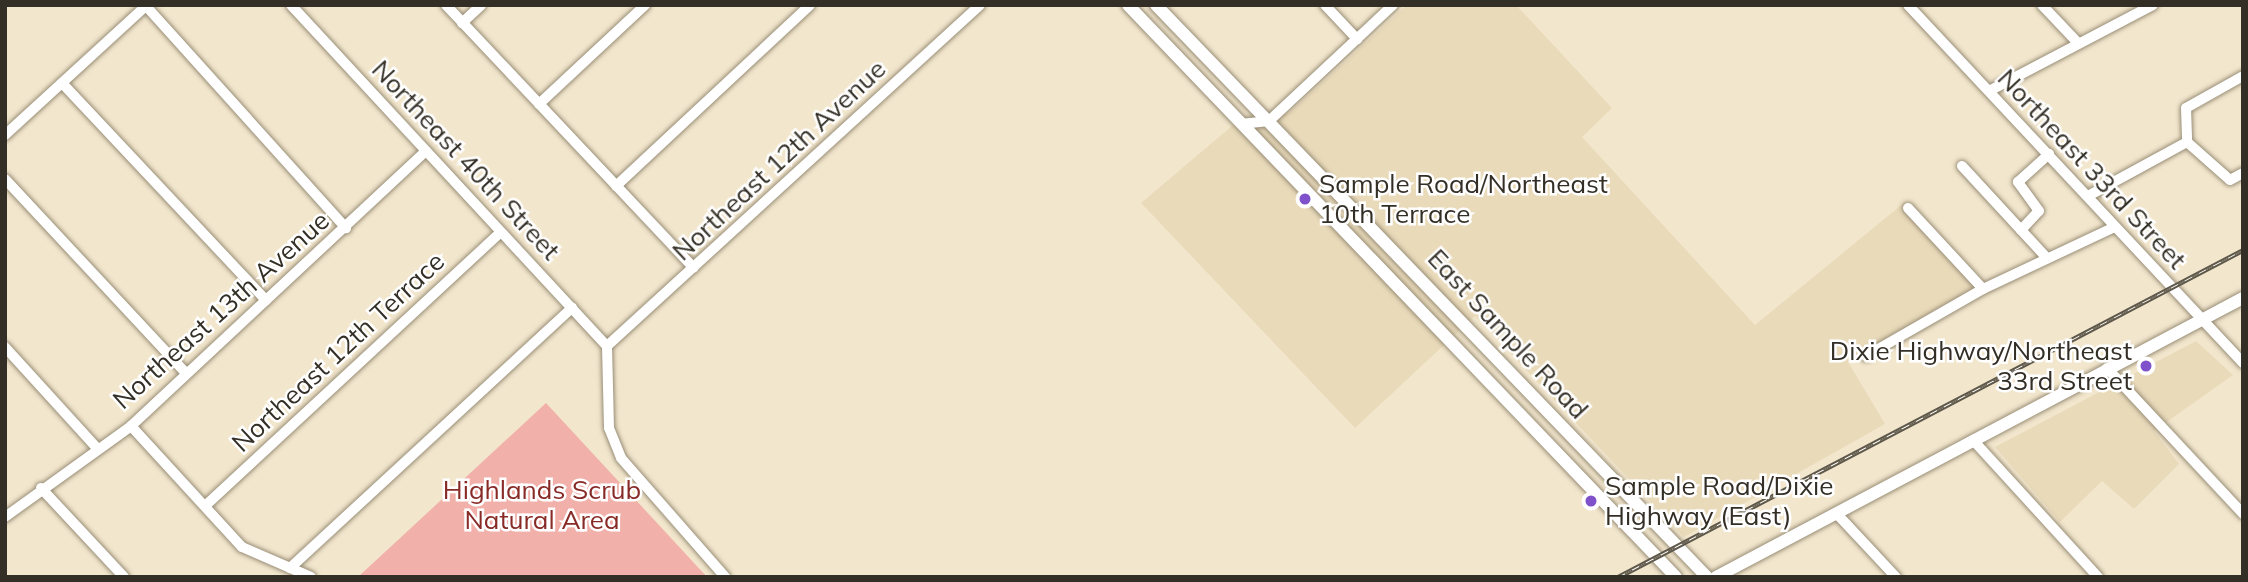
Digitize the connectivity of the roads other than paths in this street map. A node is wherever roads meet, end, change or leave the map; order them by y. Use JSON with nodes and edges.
{"nodes":[{"id":1,"x":291,"y":5,"type":"edge"},
{"id":2,"x":446,"y":5,"type":"edge"},
{"id":3,"x":481,"y":5,"type":"edge"},
{"id":4,"x":645,"y":5,"type":"edge"},
{"id":5,"x":810,"y":5,"type":"edge"},
{"id":6,"x":980,"y":5,"type":"edge"},
{"id":7,"x":1128,"y":5,"type":"edge"},
{"id":8,"x":1156,"y":5,"type":"edge"},
{"id":9,"x":1325,"y":5,"type":"edge"},
{"id":10,"x":1393,"y":5,"type":"edge"},
{"id":11,"x":1908,"y":5,"type":"edge"},
{"id":12,"x":2042,"y":5,"type":"edge"},
{"id":13,"x":2152,"y":5,"type":"edge"},
{"id":14,"x":146,"y":6,"type":"edge"},
{"id":15,"x":462,"y":23,"type":"junction"},
{"id":16,"x":1357,"y":39,"type":"junction"},
{"id":17,"x":2078,"y":43,"type":"junction"},
{"id":18,"x":2243,"y":76,"type":"edge"},
{"id":19,"x":62,"y":83,"type":"junction"},
{"id":20,"x":1989,"y":92,"type":"junction"},
{"id":21,"x":538,"y":104,"type":"junction"},
{"id":22,"x":1269,"y":121,"type":"junction"},
{"id":23,"x":1241,"y":124,"type":"junction"},
{"id":24,"x":5,"y":135,"type":"edge"},
{"id":25,"x":1290,"y":141,"type":"junction"},
{"id":26,"x":2187,"y":142,"type":"junction"},
{"id":27,"x":1261,"y":143,"type":"junction"},
{"id":28,"x":426,"y":150,"type":"junction"},
{"id":29,"x":2049,"y":154,"type":"junction"},
{"id":30,"x":1962,"y":166,"type":"dead end"},
{"id":31,"x":2243,"y":173,"type":"edge"},
{"id":32,"x":5,"y":179,"type":"edge"},
{"id":33,"x":616,"y":186,"type":"junction"},
{"id":34,"x":2088,"y":196,"type":"junction"},
{"id":35,"x":1908,"y":208,"type":"dead end"},
{"id":36,"x":2115,"y":227,"type":"junction"},
{"id":37,"x":346,"y":228,"type":"junction"},
{"id":38,"x":2021,"y":230,"type":"junction"},
{"id":39,"x":501,"y":232,"type":"junction"},
{"id":40,"x":2047,"y":258,"type":"junction"},
{"id":41,"x":694,"y":268,"type":"junction"},
{"id":42,"x":1983,"y":289,"type":"junction"},
{"id":43,"x":2243,"y":298,"type":"edge"},
{"id":44,"x":266,"y":300,"type":"junction"},
{"id":45,"x":572,"y":308,"type":"junction"},
{"id":46,"x":2203,"y":321,"type":"junction"},
{"id":47,"x":607,"y":346,"type":"junction"},
{"id":48,"x":5,"y":347,"type":"edge"},
{"id":49,"x":1866,"y":356,"type":"dead end"},
{"id":50,"x":2243,"y":363,"type":"edge"},
{"id":51,"x":2107,"y":368,"type":"junction"},
{"id":52,"x":1479,"y":369,"type":"junction"},
{"id":53,"x":185,"y":372,"type":"junction"},
{"id":54,"x":1513,"y":373,"type":"junction"},
{"id":55,"x":131,"y":426,"type":"junction"},
{"id":56,"x":1973,"y":440,"type":"junction"},
{"id":57,"x":95,"y":446,"type":"junction"},
{"id":58,"x":41,"y":488,"type":"junction"},
{"id":59,"x":205,"y":506,"type":"junction"},
{"id":60,"x":1838,"y":514,"type":"junction"},
{"id":61,"x":2243,"y":514,"type":"edge"},
{"id":62,"x":6,"y":515,"type":"edge"},
{"id":63,"x":290,"y":568,"type":"junction"},
{"id":64,"x":124,"y":577,"type":"edge"},
{"id":65,"x":311,"y":577,"type":"edge"},
{"id":66,"x":724,"y":577,"type":"edge"},
{"id":67,"x":1676,"y":577,"type":"edge"},
{"id":68,"x":1707,"y":577,"type":"edge"},
{"id":69,"x":1716,"y":577,"type":"edge"},
{"id":70,"x":1896,"y":577,"type":"edge"},
{"id":71,"x":2098,"y":577,"type":"edge"}],
"edges":[{"from":1,"to":28,"type":"street","name":"Northeast 40th Street"},
{"from":2,"to":15,"type":"street"},
{"from":3,"to":15,"type":"street"},
{"from":4,"to":21,"type":"street"},
{"from":5,"to":33,"type":"street"},
{"from":6,"to":41,"type":"street","name":"Northeast 12th Avenue"},
{"from":7,"to":23,"type":"main road","name":"East Sample Road"},
{"from":8,"to":22,"type":"main road","name":"East Sample Road"},
{"from":9,"to":16,"type":"street"},
{"from":10,"to":16,"type":"street"},
{"from":11,"to":20,"type":"street","name":"Northeast 33rd Street"},
{"from":12,"to":17,"type":"street"},
{"from":13,"to":17,"type":"street"},
{"from":14,"to":19,"type":"street"},
{"from":14,"to":37,"type":"street"},
{"from":15,"to":21,"type":"street"},
{"from":16,"to":22,"type":"street"},
{"from":17,"to":20,"type":"street"},
{"from":18,"to":26,"type":"street"},
{"from":19,"to":24,"type":"street"},
{"from":19,"to":44,"type":"street"},
{"from":20,"to":29,"type":"street","name":"Northeast 33rd Street"},
{"from":21,"to":33,"type":"street"},
{"from":22,"to":23,"type":"street"},
{"from":22,"to":25,"type":"main road","name":"East Sample Road"},
{"from":23,"to":27,"type":"main road","name":"East Sample Road"},
{"from":25,"to":27,"type":"main road"},
{"from":25,"to":54,"type":"main road","name":"East Sample Road"},
{"from":26,"to":31,"type":"street"},
{"from":26,"to":34,"type":"street"},
{"from":27,"to":52,"type":"main road","name":"East Sample Road"},
{"from":28,"to":37,"type":"street","name":"Northeast 13th Avenue"},
{"from":28,"to":39,"type":"street","name":"Northeast 40th Street"},
{"from":29,"to":34,"type":"street","name":"Northeast 33rd Street"},
{"from":29,"to":38,"type":"street"},
{"from":30,"to":38,"type":"street"},
{"from":32,"to":53,"type":"street"},
{"from":33,"to":41,"type":"street"},
{"from":34,"to":36,"type":"street","name":"Northeast 33rd Street"},
{"from":35,"to":42,"type":"street"},
{"from":36,"to":40,"type":"street"},
{"from":36,"to":46,"type":"street","name":"Northeast 33rd Street"},
{"from":37,"to":44,"type":"street","name":"Northeast 13th Avenue"},
{"from":38,"to":40,"type":"street"},
{"from":39,"to":45,"type":"street","name":"Northeast 40th Street"},
{"from":39,"to":59,"type":"street","name":"Northeast 12th Terrace"},
{"from":40,"to":42,"type":"street"},
{"from":41,"to":47,"type":"street","name":"Northeast 12th Avenue"},
{"from":42,"to":49,"type":"street"},
{"from":43,"to":46,"type":"main road"},
{"from":44,"to":53,"type":"street","name":"Northeast 13th Avenue"},
{"from":45,"to":47,"type":"street","name":"Northeast 40th Street"},
{"from":45,"to":63,"type":"street"},
{"from":46,"to":50,"type":"street","name":"Northeast 33rd Street"},
{"from":46,"to":51,"type":"main road"},
{"from":47,"to":66,"type":"street"},
{"from":48,"to":57,"type":"street"},
{"from":51,"to":56,"type":"main road"},
{"from":51,"to":61,"type":"street"},
{"from":52,"to":54,"type":"main road"},
{"from":52,"to":67,"type":"main road","name":"East Sample Road"},
{"from":53,"to":55,"type":"street","name":"Northeast 13th Avenue"},
{"from":54,"to":68,"type":"main road","name":"East Sample Road"},
{"from":55,"to":57,"type":"street","name":"Northeast 13th Avenue"},
{"from":55,"to":59,"type":"street"},
{"from":56,"to":60,"type":"main road"},
{"from":56,"to":71,"type":"street"},
{"from":57,"to":58,"type":"street","name":"Northeast 13th Avenue"},
{"from":58,"to":62,"type":"street","name":"Northeast 13th Avenue"},
{"from":58,"to":64,"type":"street"},
{"from":59,"to":63,"type":"street"},
{"from":60,"to":69,"type":"main road"},
{"from":60,"to":70,"type":"street"},
{"from":63,"to":65,"type":"street"}]}
